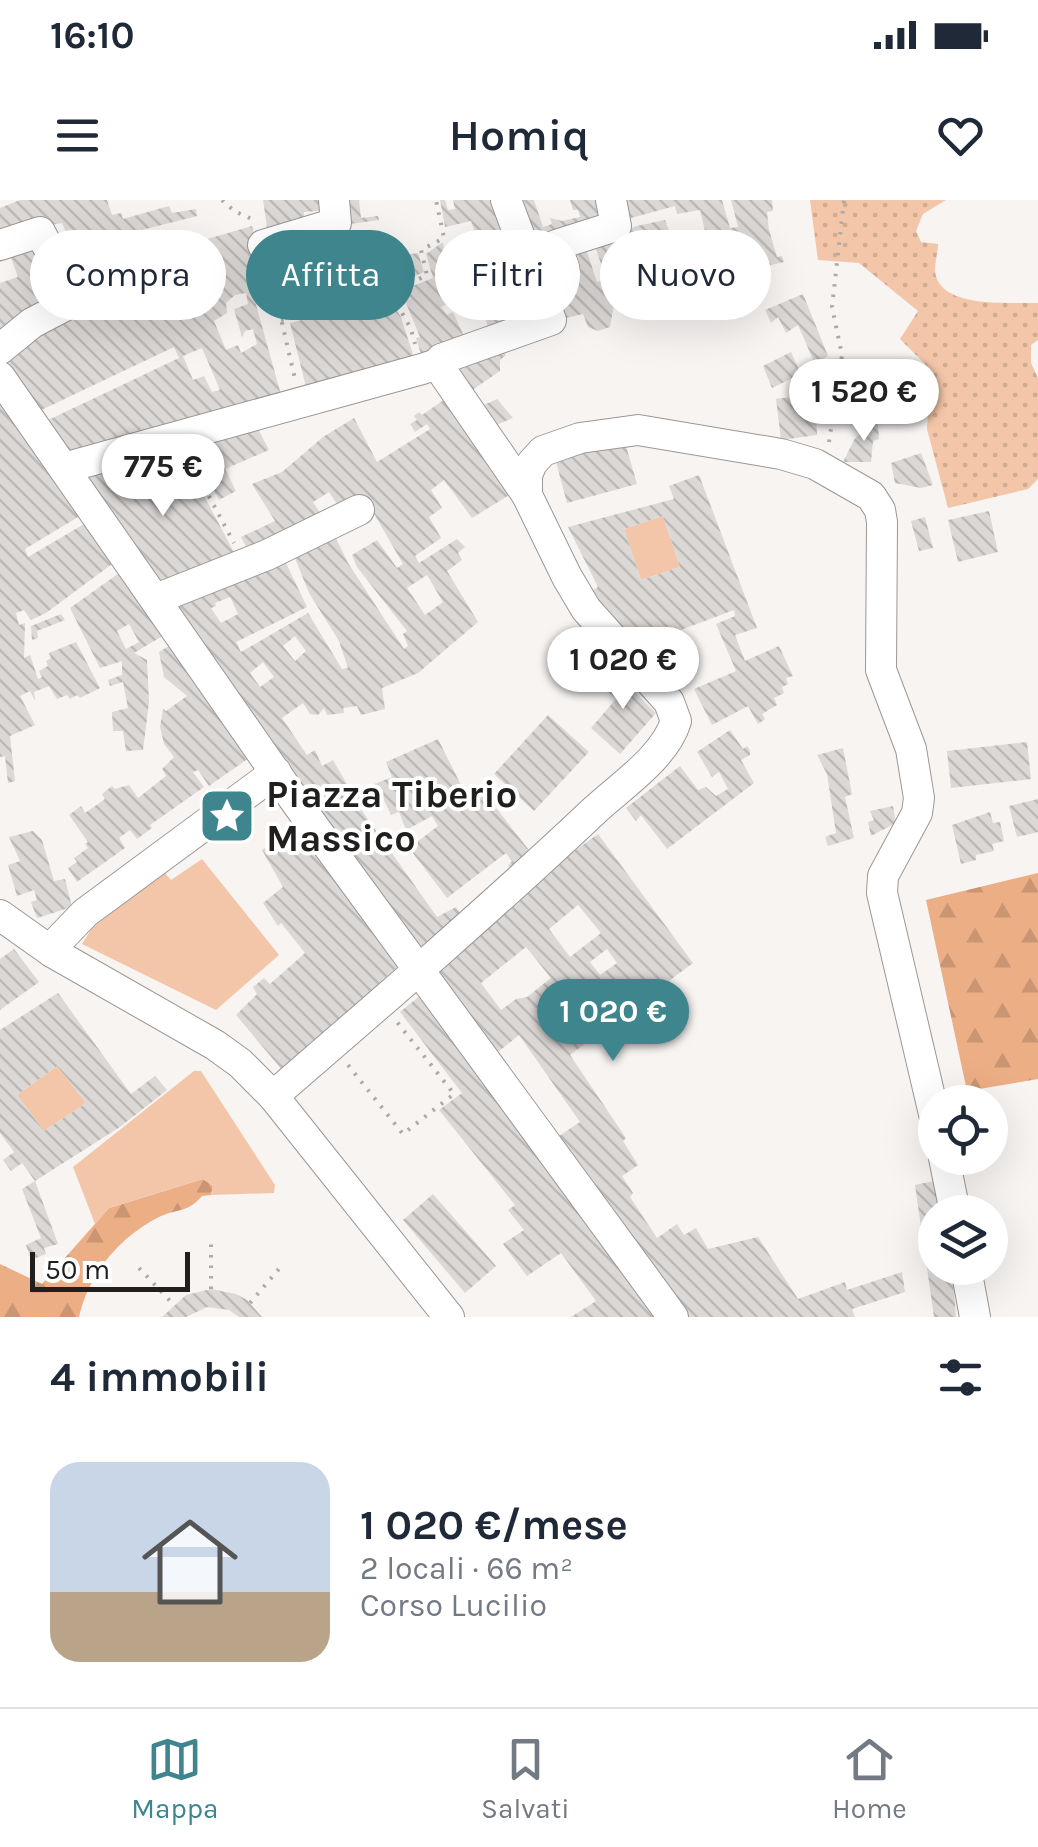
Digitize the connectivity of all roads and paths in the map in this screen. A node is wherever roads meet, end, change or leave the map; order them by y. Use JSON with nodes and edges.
{"nodes":[{"id":1,"x":222,"y":200,"type":"edge"},
{"id":2,"x":334,"y":200,"type":"edge"},
{"id":3,"x":436,"y":200,"type":"edge"},
{"id":4,"x":506,"y":200,"type":"edge"},
{"id":5,"x":610,"y":200,"type":"edge"},
{"id":6,"x":844,"y":200,"type":"edge"},
{"id":7,"x":259,"y":230,"type":"edge"},
{"id":8,"x":313,"y":230,"type":"edge"},
{"id":9,"x":517,"y":230,"type":"edge"},
{"id":10,"x":580,"y":237,"type":"edge"},
{"id":11,"x":0,"y":245,"type":"edge"},
{"id":12,"x":415,"y":281,"type":"edge"},
{"id":13,"x":281,"y":320,"type":"edge"},
{"id":14,"x":406,"y":320,"type":"edge"},
{"id":15,"x":551,"y":320,"type":"edge"},
{"id":16,"x":0,"y":349,"type":"edge"},
{"id":17,"x":430,"y":367,"type":"junction"},
{"id":18,"x":0,"y":377,"type":"edge"},
{"id":19,"x":300,"y":403,"type":"junction"},
{"id":20,"x":177,"y":438,"type":"junction"},
{"id":21,"x":64,"y":468,"type":"junction"},
{"id":22,"x":828,"y":473,"type":"junction"},
{"id":23,"x":527,"y":494,"type":"junction"},
{"id":24,"x":359,"y":510,"type":"dead end"},
{"id":25,"x":245,"y":563,"type":"junction"},
{"id":26,"x":156,"y":599,"type":"junction"},
{"id":27,"x":276,"y":772,"type":"junction"},
{"id":28,"x":0,"y":916,"type":"edge"},
{"id":29,"x":52,"y":952,"type":"junction"},
{"id":30,"x":418,"y":971,"type":"junction"},
{"id":31,"x":381,"y":1003,"type":"junction"},
{"id":32,"x":350,"y":1067,"type":"dead end"},
{"id":33,"x":927,"y":1085,"type":"edge"},
{"id":34,"x":273,"y":1096,"type":"junction"},
{"id":35,"x":211,"y":1238,"type":"dead end"},
{"id":36,"x":284,"y":1263,"type":"dead end"},
{"id":37,"x":139,"y":1268,"type":"dead end"},
{"id":38,"x":969,"y":1285,"type":"edge"},
{"id":39,"x":211,"y":1289,"type":"dead end"},
{"id":40,"x":250,"y":1302,"type":"dead end"},
{"id":41,"x":174,"y":1304,"type":"dead end"},
{"id":42,"x":450,"y":1317,"type":"edge"},
{"id":43,"x":673,"y":1317,"type":"edge"},
{"id":44,"x":975,"y":1317,"type":"edge"}],
"edges":[{"from":1,"to":7,"type":"path"},
{"from":2,"to":8,"type":"street"},
{"from":3,"to":12,"type":"path"},
{"from":4,"to":9,"type":"street"},
{"from":5,"to":10,"type":"street"},
{"from":6,"to":22,"type":"path"},
{"from":11,"to":16,"type":"street"},
{"from":13,"to":19,"type":"path"},
{"from":14,"to":17,"type":"path"},
{"from":15,"to":17,"type":"street"},
{"from":17,"to":19,"type":"street"},
{"from":17,"to":23,"type":"street"},
{"from":18,"to":21,"type":"street"},
{"from":19,"to":20,"type":"street"},
{"from":20,"to":21,"type":"street"},
{"from":20,"to":25,"type":"path"},
{"from":21,"to":26,"type":"street"},
{"from":22,"to":23,"type":"street"},
{"from":22,"to":33,"type":"street"},
{"from":23,"to":30,"type":"street"},
{"from":24,"to":25,"type":"street"},
{"from":25,"to":26,"type":"street"},
{"from":26,"to":27,"type":"street"},
{"from":27,"to":29,"type":"street"},
{"from":27,"to":30,"type":"street"},
{"from":28,"to":29,"type":"street"},
{"from":29,"to":34,"type":"street"},
{"from":30,"to":31,"type":"street"},
{"from":30,"to":43,"type":"street"},
{"from":31,"to":32,"type":"path"},
{"from":31,"to":34,"type":"street"},
{"from":34,"to":42,"type":"street"},
{"from":35,"to":39,"type":"path"},
{"from":36,"to":40,"type":"path"},
{"from":37,"to":41,"type":"path"},
{"from":38,"to":44,"type":"street"}]}
